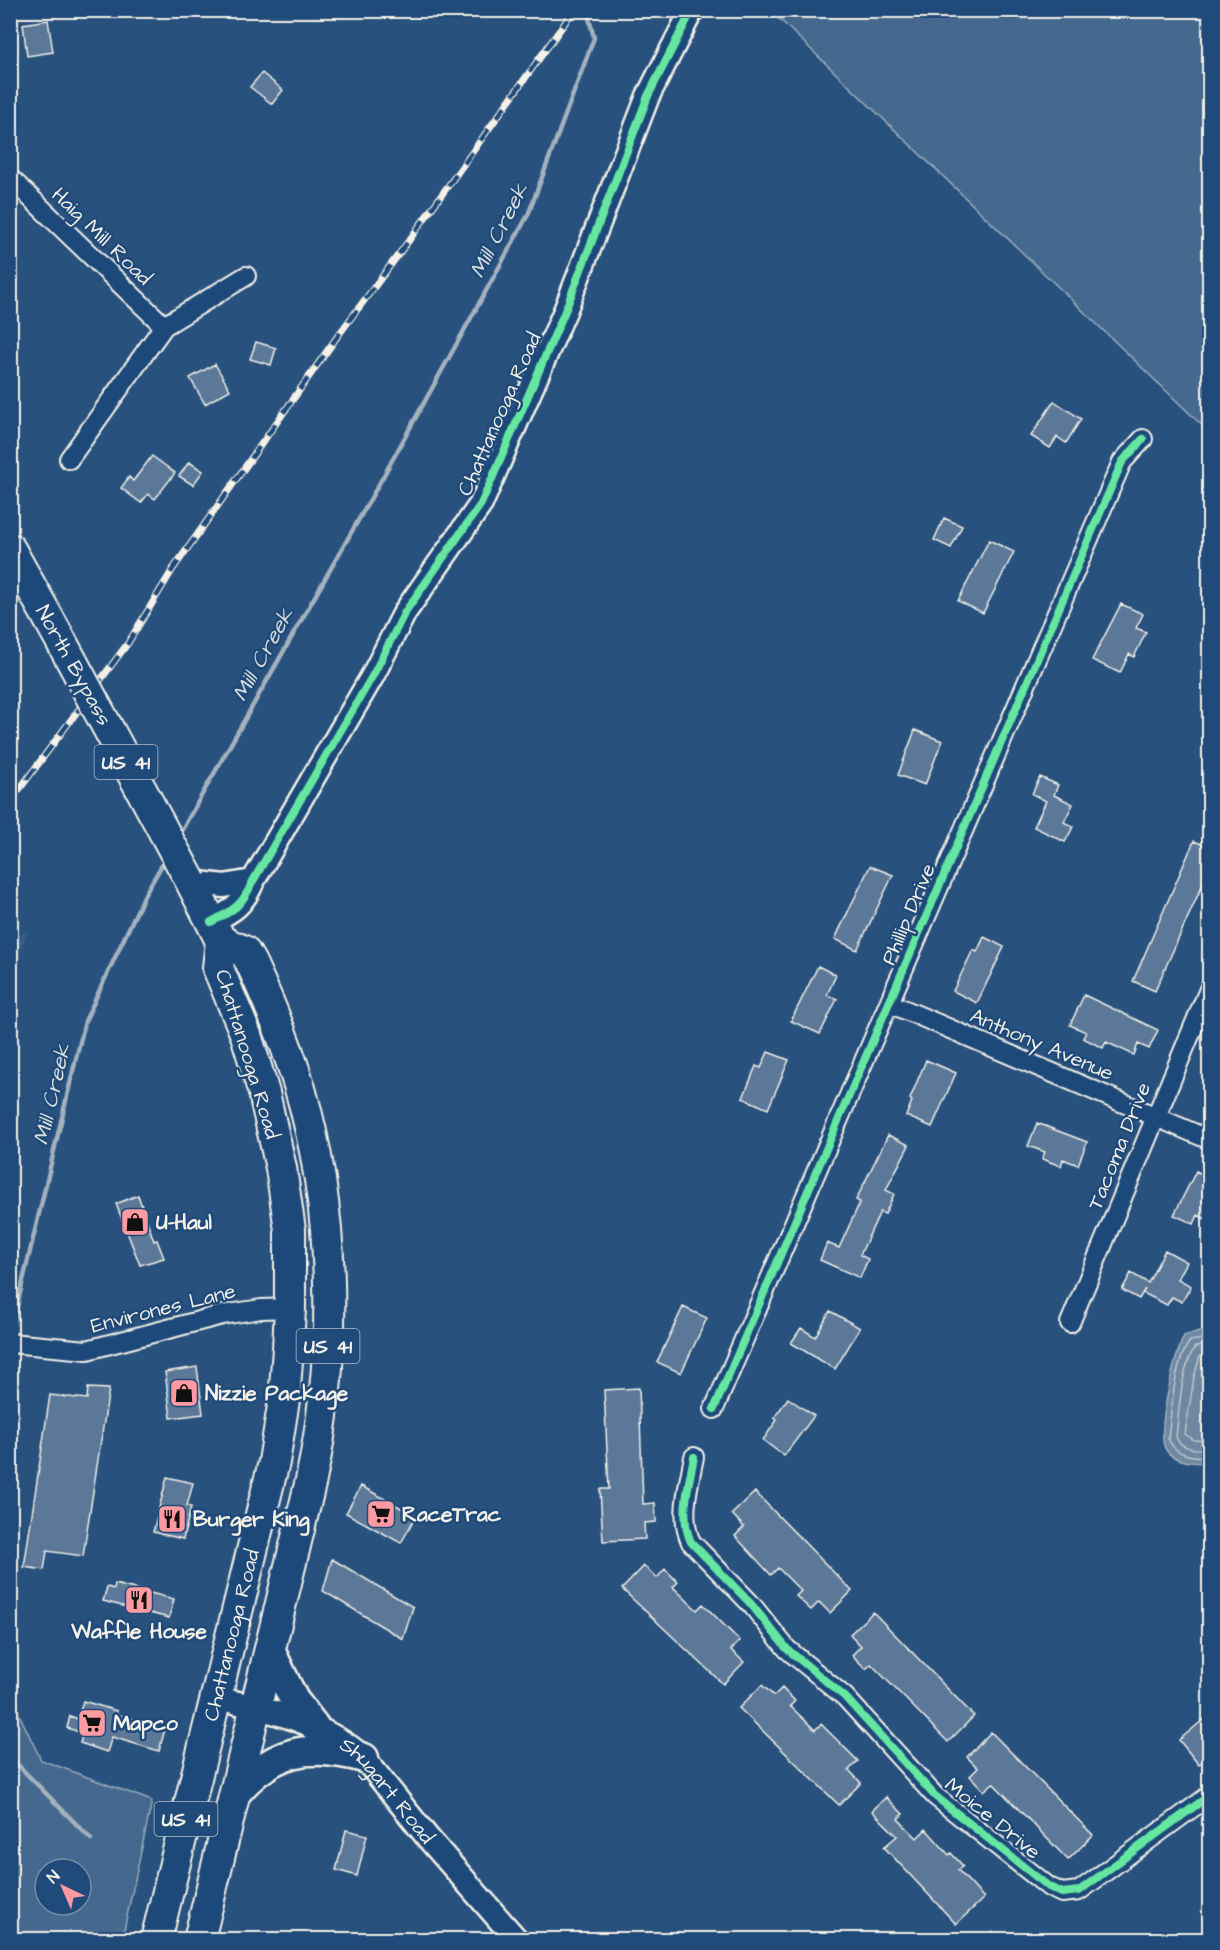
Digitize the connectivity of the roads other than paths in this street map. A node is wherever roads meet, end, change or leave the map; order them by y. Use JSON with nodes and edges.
{"nodes":[{"id":1,"x":692,"y":10,"type":"edge"},
{"id":2,"x":10,"y":178,"type":"edge"},
{"id":3,"x":246,"y":276,"type":"dead end"},
{"id":4,"x":164,"y":327,"type":"junction"},
{"id":5,"x":1143,"y":439,"type":"dead end"},
{"id":6,"x":69,"y":459,"type":"dead end"},
{"id":7,"x":11,"y":549,"type":"edge"},
{"id":8,"x":253,"y":881,"type":"junction"},
{"id":9,"x":191,"y":882,"type":"junction"},
{"id":10,"x":216,"y":932,"type":"junction"},
{"id":11,"x":1209,"y":987,"type":"edge"},
{"id":12,"x":890,"y":1003,"type":"junction"},
{"id":13,"x":1155,"y":1116,"type":"junction"},
{"id":14,"x":1209,"y":1140,"type":"edge"},
{"id":15,"x":290,"y":1308,"type":"junction"},
{"id":16,"x":1071,"y":1323,"type":"dead end"},
{"id":17,"x":10,"y":1343,"type":"edge"},
{"id":18,"x":714,"y":1409,"type":"dead end"},
{"id":19,"x":694,"y":1457,"type":"dead end"},
{"id":20,"x":270,"y":1650,"type":"junction"},
{"id":21,"x":217,"y":1698,"type":"junction"},
{"id":22,"x":256,"y":1707,"type":"junction"},
{"id":23,"x":315,"y":1727,"type":"junction"},
{"id":24,"x":364,"y":1758,"type":"junction"},
{"id":25,"x":234,"y":1794,"type":"junction"},
{"id":26,"x":1209,"y":1795,"type":"edge"},
{"id":27,"x":156,"y":1940,"type":"edge"},
{"id":28,"x":199,"y":1940,"type":"edge"},
{"id":29,"x":517,"y":1940,"type":"edge"}],
"edges":[{"from":1,"to":8,"type":"street","name":"Chattanooga Road"},
{"from":2,"to":4,"type":"street","name":"Haig Mill Road"},
{"from":3,"to":4,"type":"street"},
{"from":4,"to":6,"type":"street"},
{"from":5,"to":12,"type":"street","name":"Phillip Drive"},
{"from":7,"to":9,"type":"highway","name":"North Bypass","number":"US 41","bridge":true},
{"from":8,"to":9,"type":"street"},
{"from":8,"to":10,"type":"street","name":"Chattanooga Road"},
{"from":9,"to":10,"type":"highway","name":"North Bypass","number":"US 41"},
{"from":10,"to":15,"type":"highway","name":"Chattanooga Road","number":"US 41"},
{"from":10,"to":20,"type":"highway","name":"Chattanooga Road","number":"US 41"},
{"from":11,"to":13,"type":"street","name":"Tacoma Drive"},
{"from":12,"to":13,"type":"street","name":"Anthony Avenue"},
{"from":12,"to":18,"type":"street","name":"Phillip Drive"},
{"from":13,"to":14,"type":"street","name":"Anthony Avenue"},
{"from":13,"to":16,"type":"street","name":"Tacoma Drive"},
{"from":15,"to":17,"type":"street","name":"Environes Lane"},
{"from":15,"to":21,"type":"highway","name":"Chattanooga Road","number":"US 41"},
{"from":19,"to":26,"type":"street","name":"Moice Drive"},
{"from":20,"to":22,"type":"highway","name":"Chattanooga Road","number":"US 41"},
{"from":20,"to":23,"type":"main road"},
{"from":21,"to":22,"type":"street","name":"Shugart Road"},
{"from":21,"to":27,"type":"highway","name":"Chattanooga Road","number":"US 41"},
{"from":22,"to":23,"type":"street","name":"Shugart Road"},
{"from":22,"to":25,"type":"highway","name":"Chattanooga Road","number":"US 41"},
{"from":23,"to":24,"type":"street","name":"Shugart Road"},
{"from":24,"to":25,"type":"main road"},
{"from":24,"to":29,"type":"street","name":"Shugart Road"},
{"from":25,"to":28,"type":"highway","name":"Chattanooga Road","number":"US 41"}]}
